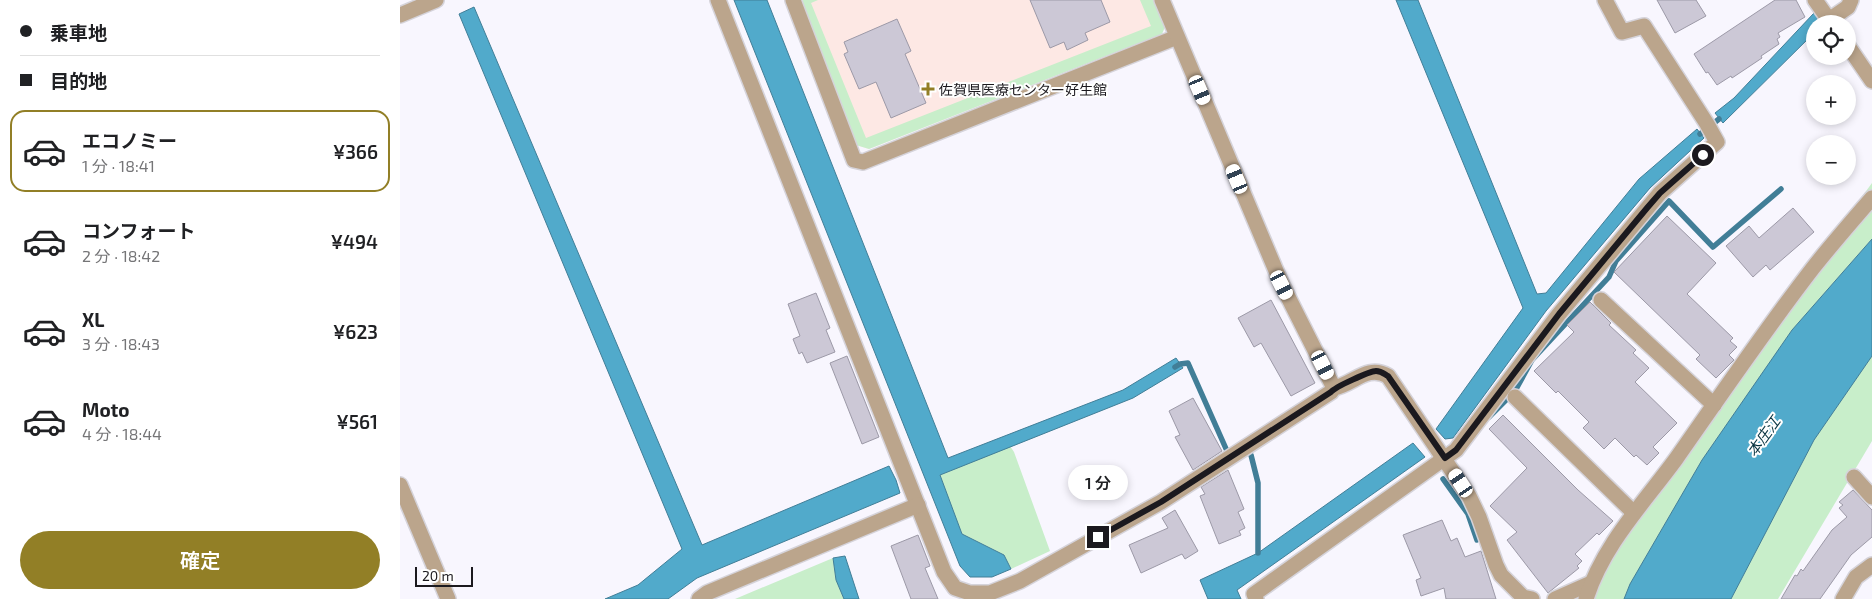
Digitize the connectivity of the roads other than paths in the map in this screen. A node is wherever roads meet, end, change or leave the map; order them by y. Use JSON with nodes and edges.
{"nodes":[{"id":1,"x":436,"y":0,"type":"edge"},
{"id":2,"x":718,"y":0,"type":"edge"},
{"id":3,"x":793,"y":0,"type":"edge"},
{"id":4,"x":1162,"y":0,"type":"edge"},
{"id":5,"x":1605,"y":0,"type":"edge"},
{"id":6,"x":1851,"y":0,"type":"edge"},
{"id":7,"x":1824,"y":13,"type":"edge"},
{"id":8,"x":400,"y":15,"type":"edge"},
{"id":9,"x":1178,"y":37,"type":"junction"},
{"id":10,"x":1856,"y":58,"type":"edge"},
{"id":11,"x":1872,"y":81,"type":"edge"},
{"id":12,"x":1872,"y":198,"type":"edge"},
{"id":13,"x":1601,"y":300,"type":"dead end"},
{"id":14,"x":1334,"y":388,"type":"junction"},
{"id":15,"x":1514,"y":397,"type":"dead end"},
{"id":16,"x":1714,"y":405,"type":"junction"},
{"id":17,"x":1445,"y":458,"type":"junction"},
{"id":18,"x":1854,"y":477,"type":"dead end"},
{"id":19,"x":400,"y":485,"type":"edge"},
{"id":20,"x":1872,"y":497,"type":"edge"},
{"id":21,"x":918,"y":505,"type":"junction"},
{"id":22,"x":1634,"y":513,"type":"junction"},
{"id":23,"x":1872,"y":565,"type":"edge"},
{"id":24,"x":1591,"y":583,"type":"junction"},
{"id":25,"x":448,"y":599,"type":"edge"},
{"id":26,"x":699,"y":599,"type":"edge"},
{"id":27,"x":1256,"y":599,"type":"edge"},
{"id":28,"x":1532,"y":599,"type":"edge"},
{"id":29,"x":1555,"y":599,"type":"edge"},
{"id":30,"x":1586,"y":599,"type":"edge"},
{"id":31,"x":1843,"y":599,"type":"edge"}],
"edges":[{"from":1,"to":8,"type":"street"},
{"from":2,"to":21,"type":"street"},
{"from":3,"to":9,"type":"street"},
{"from":4,"to":9,"type":"street"},
{"from":5,"to":17,"type":"street"},
{"from":6,"to":7,"type":"street"},
{"from":9,"to":14,"type":"street"},
{"from":10,"to":11,"type":"street"},
{"from":12,"to":16,"type":"street"},
{"from":13,"to":16,"type":"street"},
{"from":14,"to":17,"type":"street"},
{"from":14,"to":21,"type":"street"},
{"from":15,"to":22,"type":"street"},
{"from":16,"to":22,"type":"street"},
{"from":17,"to":27,"type":"street"},
{"from":17,"to":28,"type":"street"},
{"from":18,"to":20,"type":"street"},
{"from":19,"to":25,"type":"street"},
{"from":21,"to":26,"type":"street"},
{"from":22,"to":24,"type":"street"},
{"from":23,"to":31,"type":"street"},
{"from":24,"to":29,"type":"street"},
{"from":24,"to":30,"type":"street"}]}
